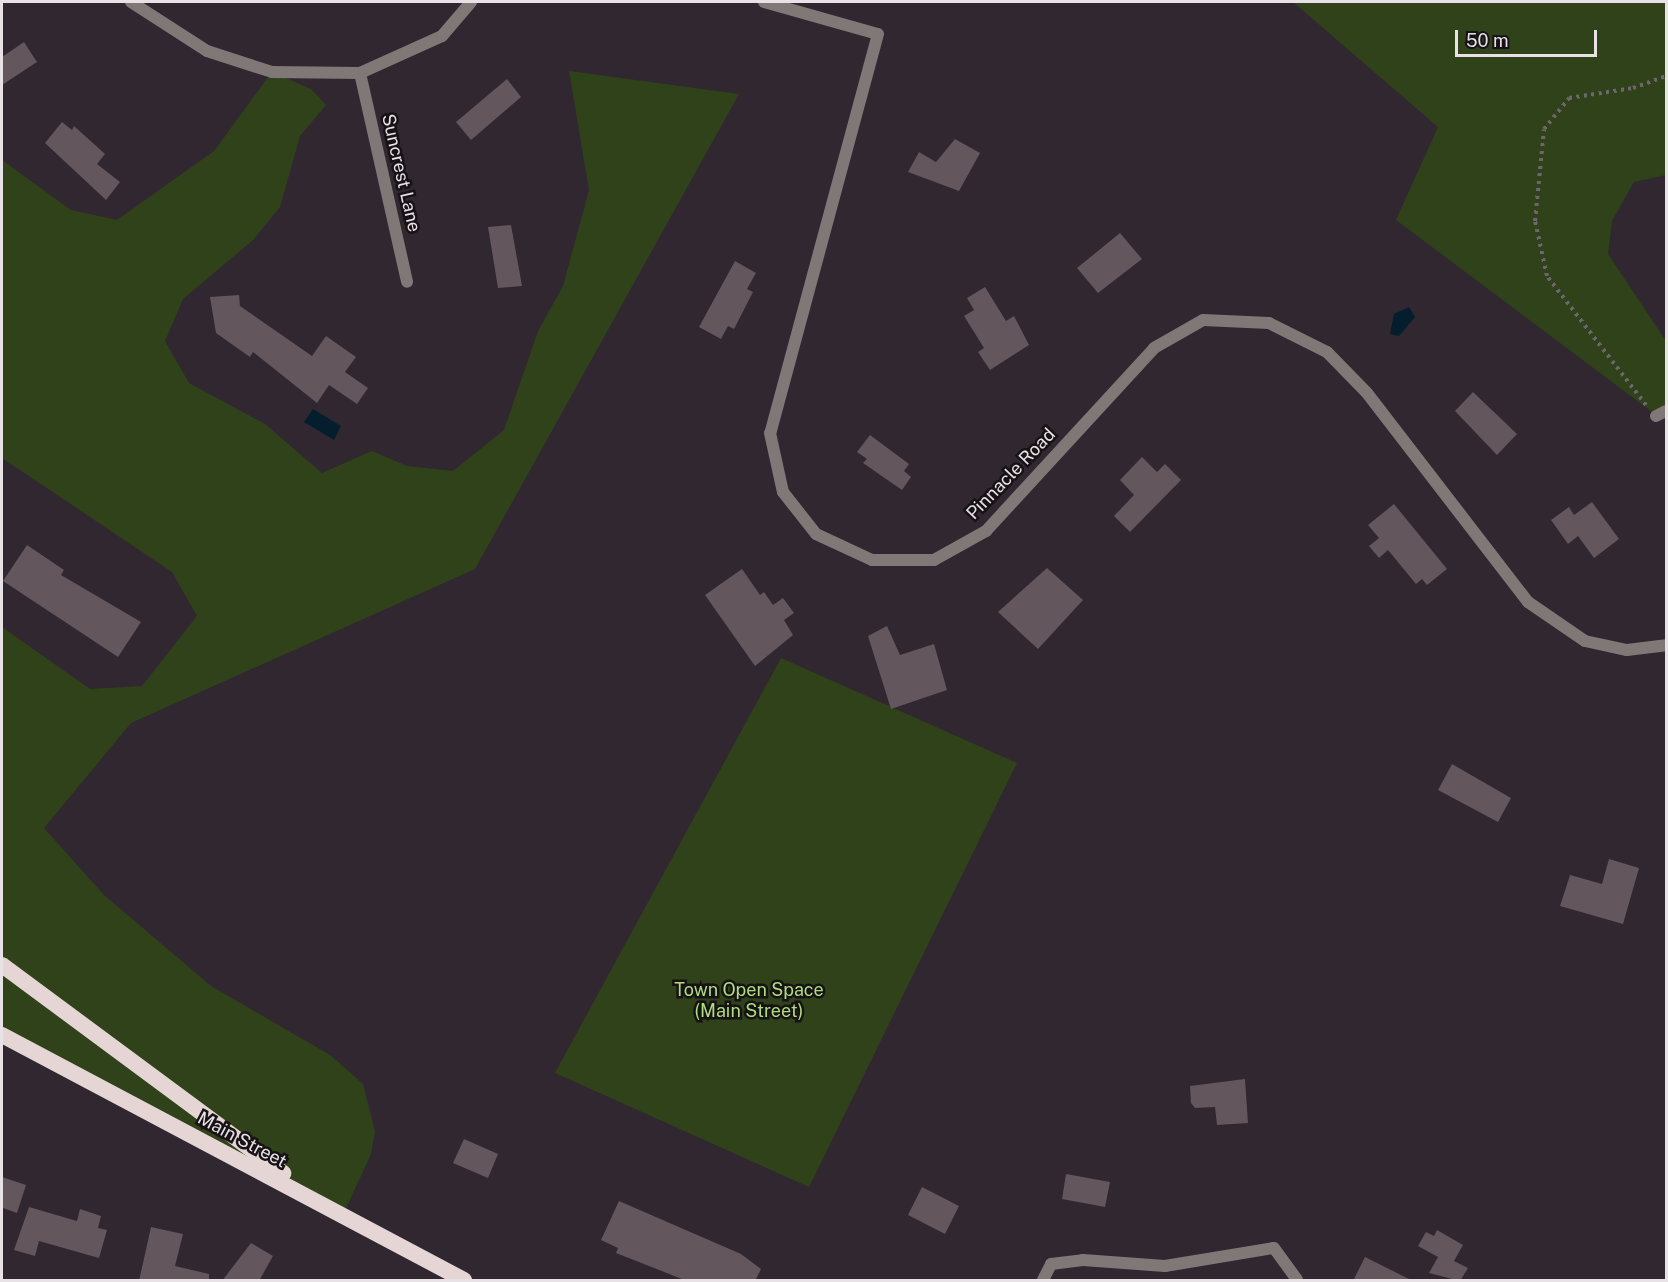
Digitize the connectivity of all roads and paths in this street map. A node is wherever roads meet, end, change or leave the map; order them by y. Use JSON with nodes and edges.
{"nodes":[{"id":1,"x":131,"y":2,"type":"edge"},
{"id":2,"x":471,"y":2,"type":"edge"},
{"id":3,"x":764,"y":2,"type":"edge"},
{"id":4,"x":360,"y":73,"type":"junction"},
{"id":5,"x":1666,"y":76,"type":"edge"},
{"id":6,"x":407,"y":282,"type":"dead end"},
{"id":7,"x":1661,"y":413,"type":"edge"},
{"id":8,"x":1666,"y":645,"type":"edge"},
{"id":9,"x":2,"y":965,"type":"edge"},
{"id":10,"x":2,"y":1035,"type":"edge"},
{"id":11,"x":342,"y":1215,"type":"junction"},
{"id":12,"x":464,"y":1281,"type":"edge"},
{"id":13,"x":1043,"y":1281,"type":"edge"},
{"id":14,"x":1297,"y":1281,"type":"edge"}],
"edges":[{"from":1,"to":4,"type":"street"},
{"from":2,"to":4,"type":"street"},
{"from":3,"to":8,"type":"street","name":"Pinnacle Road"},
{"from":4,"to":6,"type":"street","name":"Suncrest Lane"},
{"from":5,"to":7,"type":"path"},
{"from":9,"to":11,"type":"highway"},
{"from":10,"to":11,"type":"highway","name":"Main Street"},
{"from":11,"to":12,"type":"highway","name":"Main Street"},
{"from":13,"to":14,"type":"street"}]}
